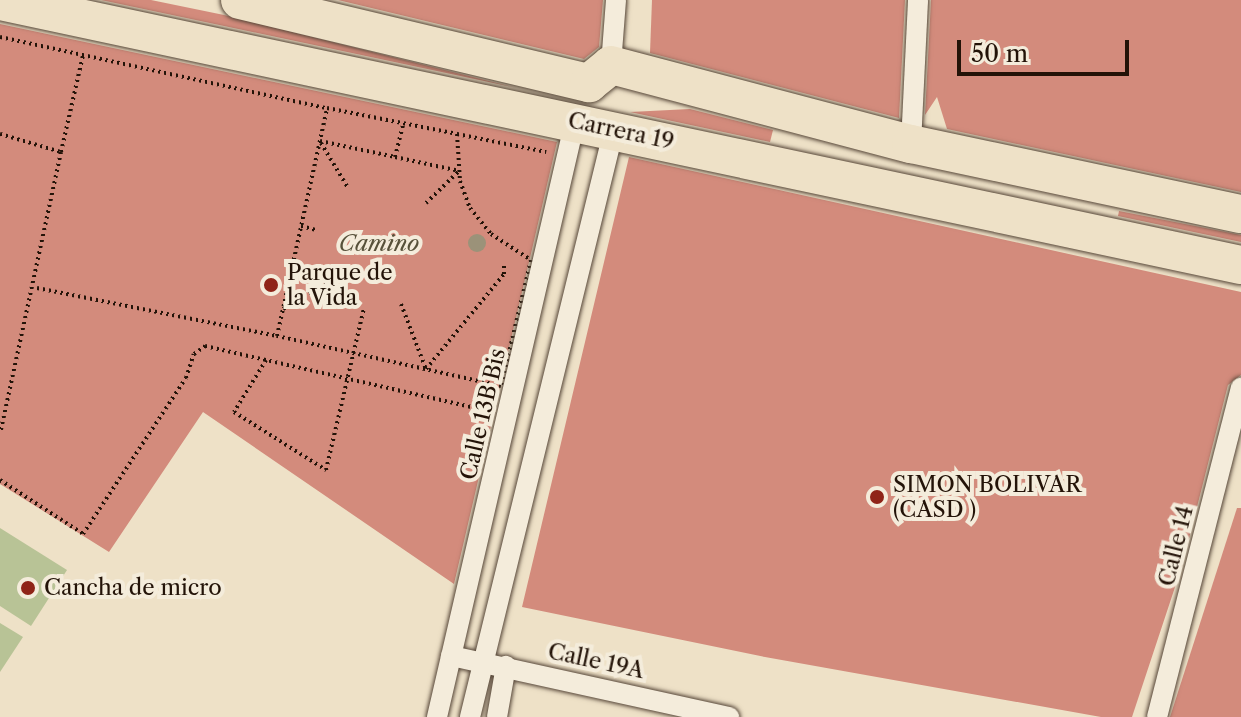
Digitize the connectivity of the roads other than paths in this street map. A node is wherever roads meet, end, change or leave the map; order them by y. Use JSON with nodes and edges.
{"nodes":[{"id":1,"x":240,"y":0,"type":"edge"},
{"id":2,"x":616,"y":0,"type":"edge"},
{"id":3,"x":918,"y":0,"type":"edge"},
{"id":4,"x":0,"y":1,"type":"edge"},
{"id":5,"x":311,"y":8,"type":"edge"},
{"id":6,"x":611,"y":65,"type":"junction"},
{"id":7,"x":575,"y":121,"type":"junction"},
{"id":8,"x":614,"y":129,"type":"junction"},
{"id":9,"x":911,"y":144,"type":"junction"},
{"id":10,"x":1241,"y":214,"type":"edge"},
{"id":11,"x":1241,"y":265,"type":"edge"},
{"id":12,"x":1241,"y":388,"type":"edge"},
{"id":13,"x":451,"y":656,"type":"junction"},
{"id":14,"x":483,"y":663,"type":"junction"},
{"id":15,"x":506,"y":666,"type":"junction"},
{"id":16,"x":671,"y":709,"type":"edge"},
{"id":17,"x":437,"y":717,"type":"edge"},
{"id":18,"x":470,"y":717,"type":"edge"},
{"id":19,"x":497,"y":717,"type":"edge"},
{"id":20,"x":729,"y":717,"type":"edge"},
{"id":21,"x":1157,"y":717,"type":"edge"}],
"edges":[{"from":1,"to":5,"type":"highway","name":"Carrera 19"},
{"from":2,"to":6,"type":"street"},
{"from":3,"to":9,"type":"street"},
{"from":4,"to":7,"type":"highway","name":"Carrera 19"},
{"from":5,"to":6,"type":"highway","name":"Carrera 19"},
{"from":6,"to":9,"type":"highway"},
{"from":7,"to":8,"type":"highway","name":"Carrera 19"},
{"from":7,"to":13,"type":"street","name":"Calle 13B Bis"},
{"from":8,"to":11,"type":"highway","name":"Carrera 19"},
{"from":8,"to":14,"type":"street"},
{"from":9,"to":10,"type":"highway"},
{"from":12,"to":21,"type":"street","name":"Calle 14"},
{"from":13,"to":14,"type":"street","name":"Calle 19A"},
{"from":13,"to":17,"type":"street","name":"Calle 13B Bis"},
{"from":14,"to":15,"type":"street","name":"Calle 19A"},
{"from":14,"to":18,"type":"street"},
{"from":15,"to":16,"type":"street","name":"Calle 19A"},
{"from":15,"to":19,"type":"street"},
{"from":16,"to":20,"type":"street","name":"Calle 19A"}]}
